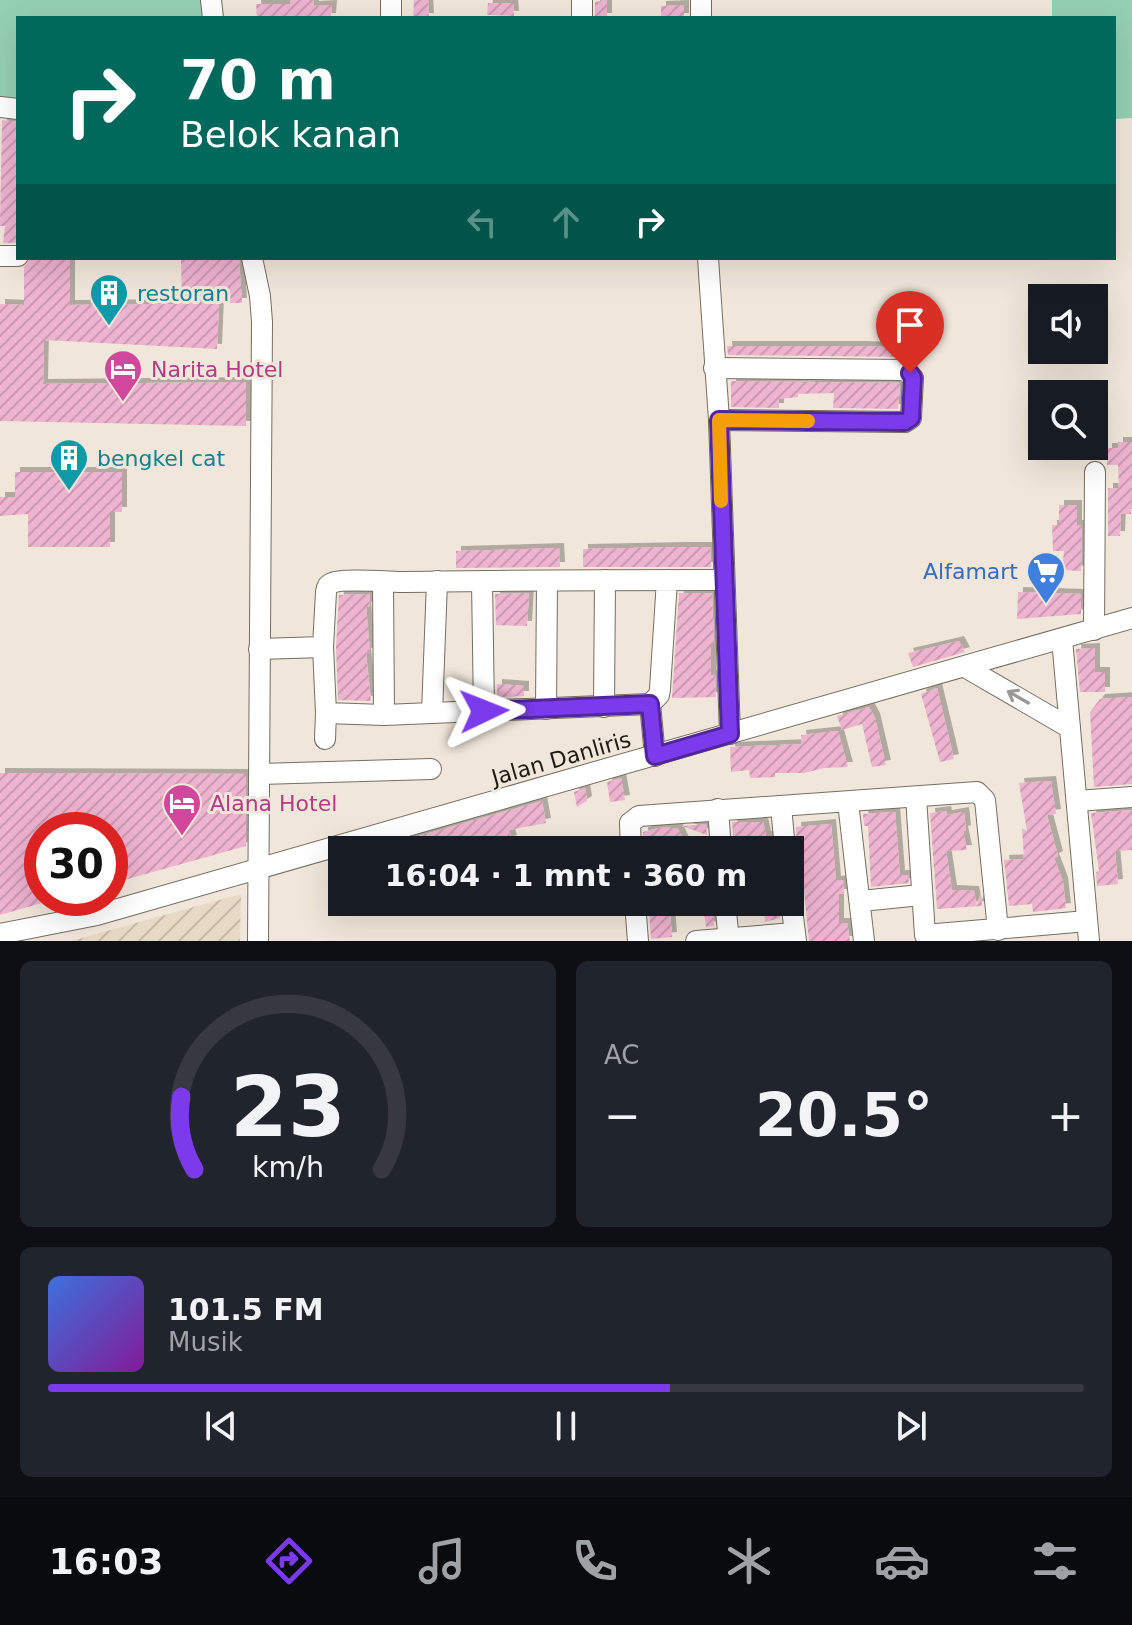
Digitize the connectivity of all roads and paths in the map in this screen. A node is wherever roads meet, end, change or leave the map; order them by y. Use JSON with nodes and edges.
{"nodes":[{"id":1,"x":252,"y":260,"type":"edge"},
{"id":2,"x":708,"y":260,"type":"edge"},
{"id":3,"x":714,"y":368,"type":"junction"},
{"id":4,"x":719,"y":420,"type":"junction"},
{"id":5,"x":1095,"y":472,"type":"dead end"},
{"id":6,"x":605,"y":580,"type":"junction"},
{"id":7,"x":667,"y":580,"type":"junction"},
{"id":8,"x":716,"y":580,"type":"dead end"},
{"id":9,"x":437,"y":581,"type":"junction"},
{"id":10,"x":482,"y":581,"type":"junction"},
{"id":11,"x":547,"y":581,"type":"junction"},
{"id":12,"x":383,"y":582,"type":"junction"},
{"id":13,"x":1132,"y":618,"type":"edge"},
{"id":14,"x":1094,"y":630,"type":"junction"},
{"id":15,"x":1062,"y":639,"type":"junction"},
{"id":16,"x":323,"y":647,"type":"junction"},
{"id":17,"x":259,"y":649,"type":"junction"},
{"id":18,"x":965,"y":667,"type":"junction"},
{"id":19,"x":650,"y":704,"type":"junction"},
{"id":20,"x":604,"y":707,"type":"junction"},
{"id":21,"x":546,"y":709,"type":"junction"},
{"id":22,"x":484,"y":711,"type":"junction"},
{"id":23,"x":326,"y":713,"type":"junction"},
{"id":24,"x":432,"y":713,"type":"junction"},
{"id":25,"x":384,"y":715,"type":"junction"},
{"id":26,"x":1070,"y":728,"type":"junction"},
{"id":27,"x":730,"y":734,"type":"junction"},
{"id":28,"x":325,"y":739,"type":"dead end"},
{"id":29,"x":655,"y":756,"type":"junction"},
{"id":30,"x":431,"y":769,"type":"dead end"},
{"id":31,"x":260,"y":774,"type":"junction"},
{"id":32,"x":916,"y":797,"type":"junction"},
{"id":33,"x":1132,"y":797,"type":"edge"},
{"id":34,"x":1077,"y":801,"type":"junction"},
{"id":35,"x":848,"y":802,"type":"junction"},
{"id":36,"x":781,"y":806,"type":"junction"},
{"id":37,"x":718,"y":809,"type":"junction"},
{"id":38,"x":630,"y":836,"type":"edge"},
{"id":39,"x":720,"y":836,"type":"edge"},
{"id":40,"x":784,"y":836,"type":"edge"},
{"id":41,"x":259,"y":868,"type":"junction"},
{"id":42,"x":921,"y":895,"type":"junction"},
{"id":43,"x":861,"y":901,"type":"junction"},
{"id":44,"x":636,"y":916,"type":"edge"},
{"id":45,"x":726,"y":916,"type":"edge"},
{"id":46,"x":793,"y":916,"type":"edge"},
{"id":47,"x":998,"y":930,"type":"junction"},
{"id":48,"x":1088,"y":931,"type":"edge"},
{"id":49,"x":0,"y":934,"type":"edge"},
{"id":50,"x":795,"y":937,"type":"edge"},
{"id":51,"x":926,"y":938,"type":"edge"},
{"id":52,"x":729,"y":940,"type":"edge"},
{"id":53,"x":258,"y":941,"type":"edge"},
{"id":54,"x":638,"y":941,"type":"edge"},
{"id":55,"x":696,"y":941,"type":"edge"},
{"id":56,"x":864,"y":941,"type":"edge"}],
"edges":[{"from":1,"to":17,"type":"street"},
{"from":2,"to":3,"type":"street"},
{"from":3,"to":4,"type":"street"},
{"from":3,"to":4,"type":"street"},
{"from":4,"to":27,"type":"street"},
{"from":5,"to":14,"type":"street"},
{"from":6,"to":7,"type":"street"},
{"from":6,"to":11,"type":"street"},
{"from":6,"to":20,"type":"street"},
{"from":7,"to":8,"type":"street"},
{"from":7,"to":19,"type":"street"},
{"from":9,"to":10,"type":"street"},
{"from":9,"to":12,"type":"street"},
{"from":9,"to":24,"type":"street"},
{"from":10,"to":11,"type":"street"},
{"from":10,"to":22,"type":"street"},
{"from":11,"to":21,"type":"street"},
{"from":12,"to":16,"type":"street"},
{"from":12,"to":25,"type":"street"},
{"from":13,"to":14,"type":"street","name":"Jalan Danliris"},
{"from":14,"to":15,"type":"street","name":"Jalan Danliris"},
{"from":15,"to":18,"type":"street","name":"Jalan Danliris"},
{"from":15,"to":26,"type":"street"},
{"from":16,"to":17,"type":"street"},
{"from":16,"to":23,"type":"street"},
{"from":17,"to":31,"type":"street"},
{"from":26,"to":18,"type":"street","one_way":true},
{"from":18,"to":27,"type":"street","name":"Jalan Danliris"},
{"from":19,"to":20,"type":"street"},
{"from":19,"to":29,"type":"street"},
{"from":20,"to":21,"type":"street"},
{"from":21,"to":22,"type":"street"},
{"from":22,"to":24,"type":"street"},
{"from":23,"to":25,"type":"street"},
{"from":23,"to":28,"type":"street"},
{"from":24,"to":25,"type":"street"},
{"from":26,"to":34,"type":"street"},
{"from":27,"to":29,"type":"street","name":"Jalan Danliris"},
{"from":29,"to":41,"type":"street","name":"Jalan Danliris"},
{"from":30,"to":31,"type":"street"},
{"from":31,"to":41,"type":"street"},
{"from":32,"to":35,"type":"street"},
{"from":32,"to":42,"type":"street"},
{"from":32,"to":47,"type":"street"},
{"from":33,"to":34,"type":"street"},
{"from":34,"to":48,"type":"street"},
{"from":35,"to":36,"type":"street"},
{"from":35,"to":43,"type":"street"},
{"from":36,"to":37,"type":"street"},
{"from":36,"to":40,"type":"street"},
{"from":37,"to":38,"type":"street"},
{"from":37,"to":39,"type":"street"},
{"from":41,"to":49,"type":"street","name":"Jalan Danliris"},
{"from":41,"to":53,"type":"street"},
{"from":42,"to":43,"type":"street"},
{"from":42,"to":51,"type":"street"},
{"from":43,"to":56,"type":"street"},
{"from":44,"to":54,"type":"street"},
{"from":45,"to":52,"type":"street"},
{"from":46,"to":50,"type":"street"},
{"from":47,"to":48,"type":"street"},
{"from":47,"to":51,"type":"street"},
{"from":50,"to":52,"type":"street"},
{"from":52,"to":55,"type":"street"}]}
